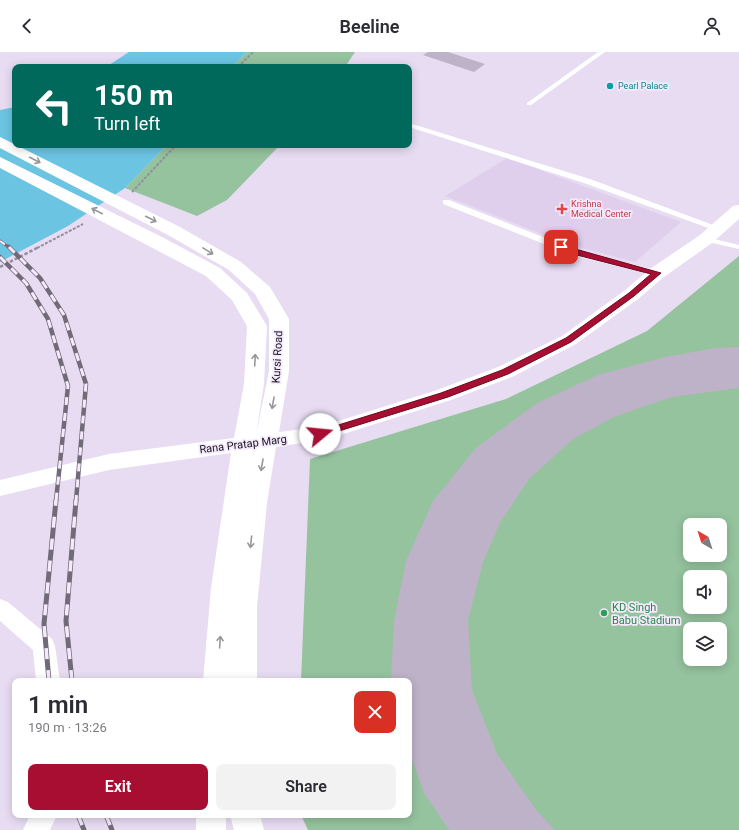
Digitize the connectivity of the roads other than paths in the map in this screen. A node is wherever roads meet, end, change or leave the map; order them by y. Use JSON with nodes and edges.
{"nodes":[{"id":1,"x":602,"y":52,"type":"edge"},
{"id":2,"x":529,"y":104,"type":"dead end"},
{"id":3,"x":412,"y":126,"type":"edge"},
{"id":4,"x":0,"y":142,"type":"edge"},
{"id":5,"x":0,"y":162,"type":"edge"},
{"id":6,"x":446,"y":202,"type":"dead end"},
{"id":7,"x":739,"y":210,"type":"edge"},
{"id":8,"x":711,"y":234,"type":"junction"},
{"id":9,"x":739,"y":247,"type":"edge"},
{"id":10,"x":657,"y":273,"type":"junction"},
{"id":11,"x":0,"y":488,"type":"edge"},
{"id":12,"x":245,"y":500,"type":"junction"},
{"id":13,"x":0,"y":608,"type":"edge"},
{"id":14,"x":48,"y":678,"type":"edge"},
{"id":15,"x":217,"y":678,"type":"edge"},
{"id":16,"x":243,"y":678,"type":"edge"},
{"id":17,"x":42,"y":818,"type":"edge"},
{"id":18,"x":211,"y":818,"type":"edge"},
{"id":19,"x":246,"y":818,"type":"edge"},
{"id":20,"x":36,"y":830,"type":"edge"},
{"id":21,"x":211,"y":830,"type":"edge"},
{"id":22,"x":249,"y":830,"type":"edge"}],
"edges":[{"from":1,"to":2,"type":"lane"},
{"from":3,"to":8,"type":"lane"},
{"from":4,"to":12,"type":"main road","name":"Kursi Road","one_way":true},
{"from":12,"to":5,"type":"main road","name":"Kursi Road","one_way":true},
{"from":6,"to":10,"type":"lane"},
{"from":7,"to":8,"type":"main road","name":"Rana Pratap Marg"},
{"from":8,"to":9,"type":"lane"},
{"from":8,"to":10,"type":"main road","name":"Rana Pratap Marg"},
{"from":10,"to":11,"type":"main road","name":"Rana Pratap Marg"},
{"from":15,"to":12,"type":"main road","name":"Kursi Road","one_way":true},
{"from":12,"to":16,"type":"main road","name":"Kursi Road","one_way":true},
{"from":13,"to":14,"type":"street"},
{"from":17,"to":20,"type":"street"},
{"from":18,"to":21,"type":"main road"},
{"from":19,"to":22,"type":"main road"}]}
